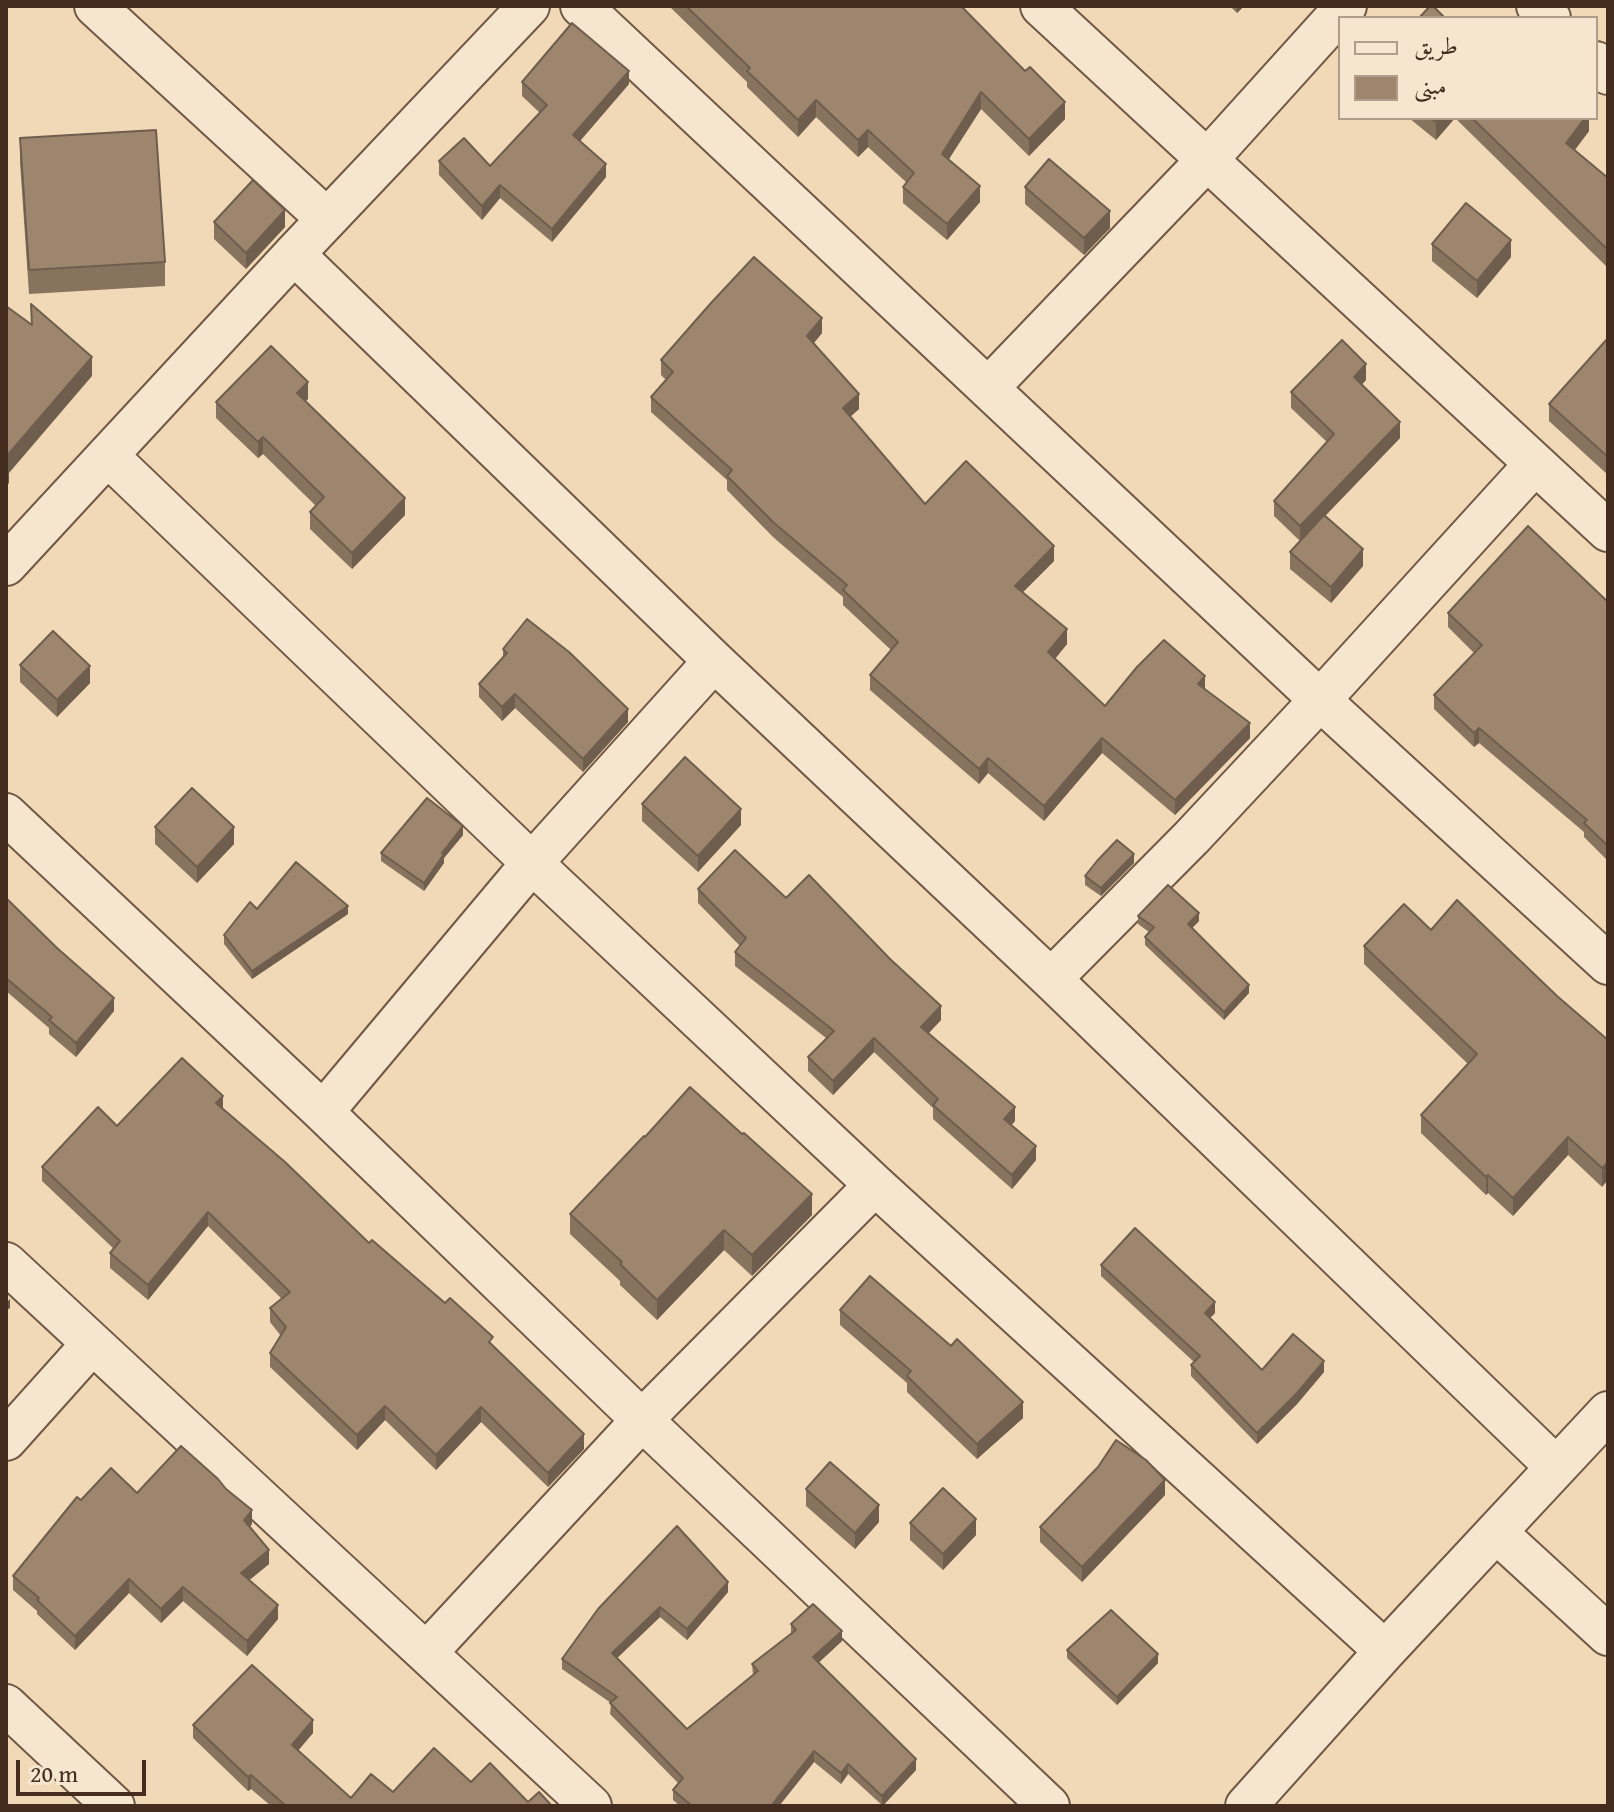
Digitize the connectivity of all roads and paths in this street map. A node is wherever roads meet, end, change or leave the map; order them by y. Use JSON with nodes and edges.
{"nodes":[{"id":1,"x":95,"y":6,"type":"edge"},
{"id":2,"x":529,"y":6,"type":"edge"},
{"id":3,"x":581,"y":6,"type":"edge"},
{"id":4,"x":1041,"y":6,"type":"edge"},
{"id":5,"x":1346,"y":6,"type":"edge"},
{"id":6,"x":1206,"y":161,"type":"junction"},
{"id":7,"x":327,"y":219,"type":"junction"},
{"id":8,"x":294,"y":254,"type":"junction"},
{"id":9,"x":989,"y":387,"type":"junction"},
{"id":10,"x":108,"y":456,"type":"junction"},
{"id":11,"x":1535,"y":464,"type":"junction"},
{"id":12,"x":1608,"y":531,"type":"edge"},
{"id":13,"x":6,"y":565,"type":"edge"},
{"id":14,"x":714,"y":661,"type":"junction"},
{"id":15,"x":1320,"y":700,"type":"junction"},
{"id":16,"x":6,"y":814,"type":"edge"},
{"id":17,"x":532,"y":863,"type":"junction"},
{"id":18,"x":1608,"y":964,"type":"edge"},
{"id":19,"x":1051,"y":979,"type":"junction"},
{"id":20,"x":323,"y":1112,"type":"junction"},
{"id":21,"x":875,"y":1185,"type":"junction"},
{"id":22,"x":6,"y":1263,"type":"edge"},
{"id":23,"x":92,"y":1344,"type":"junction"},
{"id":24,"x":1608,"y":1412,"type":"edge"},
{"id":25,"x":642,"y":1420,"type":"junction"},
{"id":26,"x":6,"y":1440,"type":"edge"},
{"id":27,"x":1556,"y":1467,"type":"junction"},
{"id":28,"x":1497,"y":1533,"type":"junction"},
{"id":29,"x":1608,"y":1635,"type":"edge"},
{"id":30,"x":1385,"y":1651,"type":"junction"},
{"id":31,"x":427,"y":1652,"type":"junction"},
{"id":32,"x":6,"y":1705,"type":"edge"},
{"id":33,"x":114,"y":1806,"type":"edge"},
{"id":34,"x":591,"y":1806,"type":"edge"},
{"id":35,"x":1049,"y":1806,"type":"edge"},
{"id":36,"x":1246,"y":1806,"type":"edge"}],
"edges":[{"from":1,"to":7,"type":"street"},
{"from":2,"to":7,"type":"street"},
{"from":3,"to":9,"type":"street"},
{"from":4,"to":6,"type":"street"},
{"from":5,"to":6,"type":"street"},
{"from":6,"to":9,"type":"street"},
{"from":6,"to":11,"type":"street"},
{"from":7,"to":8,"type":"street"},
{"from":8,"to":10,"type":"street"},
{"from":8,"to":14,"type":"street"},
{"from":9,"to":15,"type":"street"},
{"from":10,"to":13,"type":"street"},
{"from":10,"to":17,"type":"street"},
{"from":11,"to":12,"type":"street"},
{"from":11,"to":15,"type":"street"},
{"from":14,"to":17,"type":"street"},
{"from":14,"to":19,"type":"street"},
{"from":15,"to":18,"type":"street"},
{"from":15,"to":19,"type":"street"},
{"from":16,"to":20,"type":"street"},
{"from":17,"to":20,"type":"street"},
{"from":17,"to":21,"type":"street"},
{"from":19,"to":27,"type":"street"},
{"from":20,"to":25,"type":"street"},
{"from":21,"to":25,"type":"street"},
{"from":21,"to":30,"type":"street"},
{"from":22,"to":23,"type":"street"},
{"from":23,"to":26,"type":"street"},
{"from":23,"to":31,"type":"street"},
{"from":24,"to":27,"type":"street"},
{"from":25,"to":31,"type":"street"},
{"from":25,"to":35,"type":"street"},
{"from":27,"to":28,"type":"street"},
{"from":28,"to":29,"type":"street"},
{"from":28,"to":30,"type":"street"},
{"from":30,"to":36,"type":"street"},
{"from":31,"to":34,"type":"street"},
{"from":32,"to":33,"type":"street"}]}
